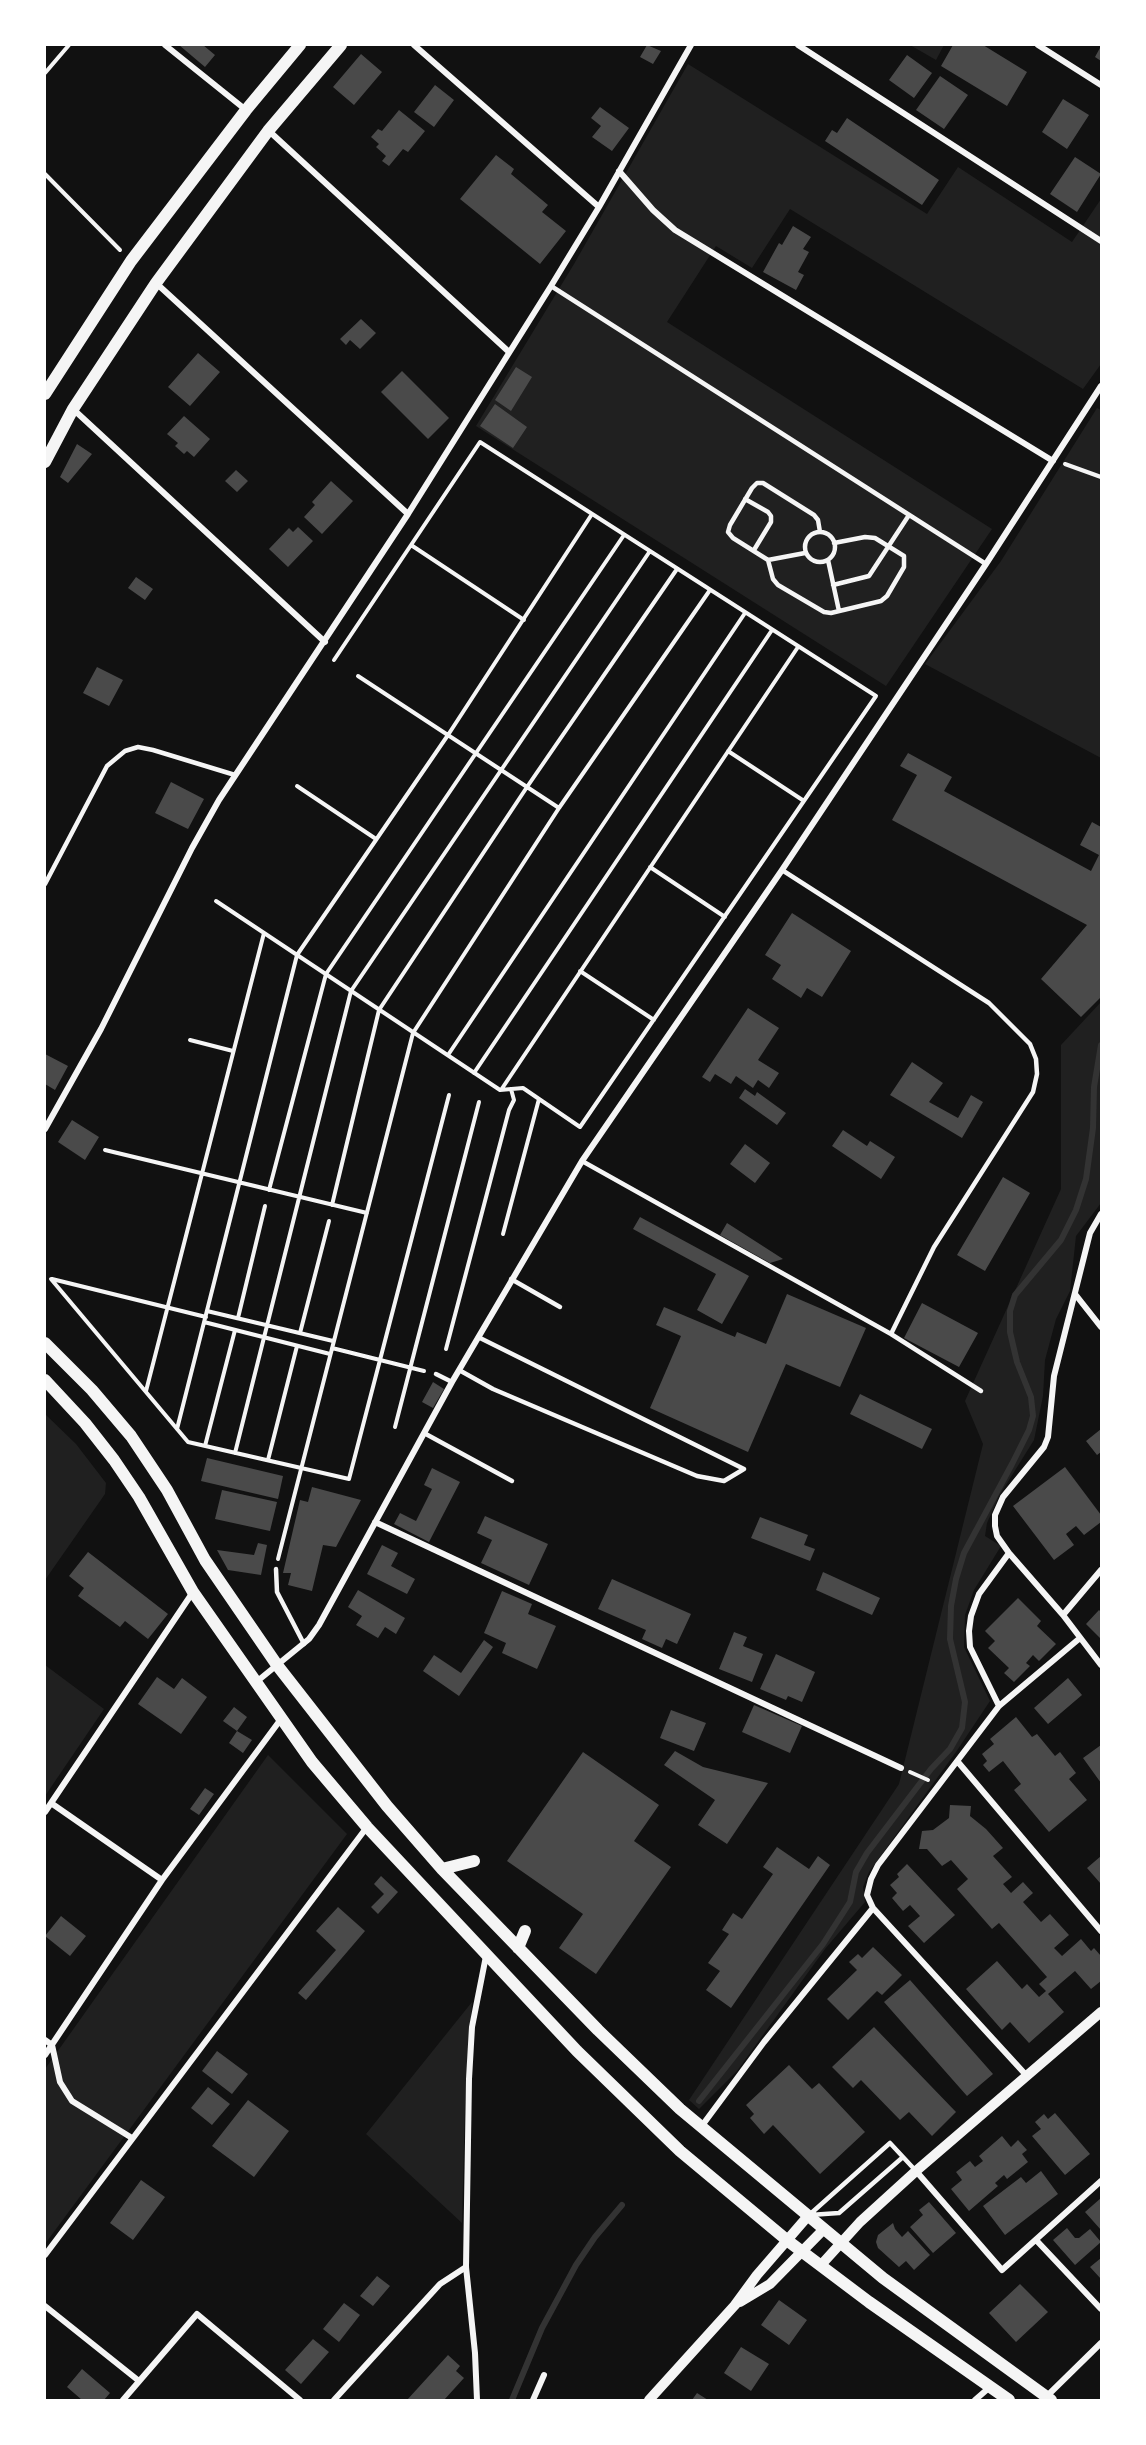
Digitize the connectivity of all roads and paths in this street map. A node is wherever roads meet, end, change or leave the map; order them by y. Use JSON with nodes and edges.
{"nodes":[{"id":1,"x":69,"y":45,"type":"edge"},
{"id":2,"x":165,"y":45,"type":"edge"},
{"id":3,"x":300,"y":45,"type":"edge"},
{"id":4,"x":341,"y":45,"type":"edge"},
{"id":5,"x":414,"y":45,"type":"edge"},
{"id":6,"x":692,"y":45,"type":"edge"},
{"id":7,"x":798,"y":45,"type":"edge"},
{"id":8,"x":1038,"y":45,"type":"edge"},
{"id":9,"x":45,"y":73,"type":"edge"},
{"id":10,"x":1101,"y":85,"type":"edge"},
{"id":11,"x":246,"y":110,"type":"junction"},
{"id":12,"x":268,"y":131,"type":"junction"},
{"id":13,"x":619,"y":171,"type":"junction"},
{"id":14,"x":45,"y":174,"type":"edge"},
{"id":15,"x":599,"y":207,"type":"junction"},
{"id":16,"x":1101,"y":241,"type":"edge"},
{"id":17,"x":131,"y":261,"type":"junction"},
{"id":18,"x":156,"y":283,"type":"junction"},
{"id":19,"x":551,"y":286,"type":"junction"},
{"id":20,"x":509,"y":352,"type":"junction"},
{"id":21,"x":1101,"y":386,"type":"edge"},
{"id":22,"x":46,"y":391,"type":"edge"},
{"id":23,"x":73,"y":409,"type":"junction"},
{"id":24,"x":1053,"y":461,"type":"junction"},
{"id":25,"x":45,"y":462,"type":"edge"},
{"id":26,"x":1101,"y":477,"type":"edge"},
{"id":27,"x":745,"y":499,"type":"junction"},
{"id":28,"x":408,"y":514,"type":"junction"},
{"id":29,"x":592,"y":514,"type":"junction"},
{"id":30,"x":909,"y":515,"type":"junction"},
{"id":31,"x":820,"y":532,"type":"junction"},
{"id":32,"x":624,"y":535,"type":"junction"},
{"id":33,"x":834,"y":543,"type":"junction"},
{"id":34,"x":411,"y":545,"type":"junction"},
{"id":35,"x":888,"y":546,"type":"junction"},
{"id":36,"x":754,"y":550,"type":"junction"},
{"id":37,"x":650,"y":551,"type":"junction"},
{"id":38,"x":805,"y":552,"type":"junction"},
{"id":39,"x":768,"y":560,"type":"junction"},
{"id":40,"x":828,"y":560,"type":"junction"},
{"id":41,"x":986,"y":564,"type":"junction"},
{"id":42,"x":678,"y":569,"type":"junction"},
{"id":43,"x":833,"y":585,"type":"junction"},
{"id":44,"x":710,"y":590,"type":"junction"},
{"id":45,"x":839,"y":611,"type":"junction"},
{"id":46,"x":745,"y":613,"type":"junction"},
{"id":47,"x":524,"y":620,"type":"junction"},
{"id":48,"x":772,"y":630,"type":"junction"},
{"id":49,"x":325,"y":642,"type":"junction"},
{"id":50,"x":798,"y":647,"type":"junction"},
{"id":51,"x":334,"y":660,"type":"dead end"},
{"id":52,"x":357,"y":676,"type":"dead end"},
{"id":53,"x":448,"y":735,"type":"junction"},
{"id":54,"x":728,"y":751,"type":"junction"},
{"id":55,"x":475,"y":753,"type":"junction"},
{"id":56,"x":501,"y":769,"type":"junction"},
{"id":57,"x":235,"y":775,"type":"junction"},
{"id":58,"x":297,"y":786,"type":"dead end"},
{"id":59,"x":527,"y":787,"type":"junction"},
{"id":60,"x":804,"y":801,"type":"junction"},
{"id":61,"x":559,"y":808,"type":"junction"},
{"id":62,"x":376,"y":839,"type":"junction"},
{"id":63,"x":650,"y":867,"type":"junction"},
{"id":64,"x":782,"y":870,"type":"junction"},
{"id":65,"x":45,"y":884,"type":"edge"},
{"id":66,"x":216,"y":901,"type":"dead end"},
{"id":67,"x":725,"y":917,"type":"junction"},
{"id":68,"x":264,"y":933,"type":"junction"},
{"id":69,"x":297,"y":955,"type":"junction"},
{"id":70,"x":580,"y":971,"type":"junction"},
{"id":71,"x":326,"y":974,"type":"junction"},
{"id":72,"x":351,"y":991,"type":"junction"},
{"id":73,"x":379,"y":1010,"type":"junction"},
{"id":74,"x":654,"y":1020,"type":"junction"},
{"id":75,"x":413,"y":1032,"type":"junction"},
{"id":76,"x":190,"y":1040,"type":"dead end"},
{"id":77,"x":233,"y":1051,"type":"junction"},
{"id":78,"x":448,"y":1055,"type":"junction"},
{"id":79,"x":474,"y":1073,"type":"junction"},
{"id":80,"x":511,"y":1089,"type":"junction"},
{"id":81,"x":500,"y":1090,"type":"junction"},
{"id":82,"x":449,"y":1095,"type":"dead end"},
{"id":83,"x":539,"y":1099,"type":"junction"},
{"id":84,"x":479,"y":1102,"type":"dead end"},
{"id":85,"x":45,"y":1129,"type":"edge"},
{"id":86,"x":105,"y":1150,"type":"dead end"},
{"id":87,"x":582,"y":1161,"type":"junction"},
{"id":88,"x":201,"y":1174,"type":"junction"},
{"id":89,"x":239,"y":1183,"type":"junction"},
{"id":90,"x":269,"y":1190,"type":"junction"},
{"id":91,"x":299,"y":1197,"type":"junction"},
{"id":92,"x":332,"y":1205,"type":"junction"},
{"id":93,"x":265,"y":1206,"type":"dead end"},
{"id":94,"x":367,"y":1214,"type":"junction"},
{"id":95,"x":1101,"y":1214,"type":"edge"},
{"id":96,"x":329,"y":1221,"type":"dead end"},
{"id":97,"x":503,"y":1234,"type":"dead end"},
{"id":98,"x":511,"y":1280,"type":"junction"},
{"id":99,"x":1075,"y":1294,"type":"junction"},
{"id":100,"x":167,"y":1307,"type":"junction"},
{"id":101,"x":561,"y":1307,"type":"dead end"},
{"id":102,"x":207,"y":1311,"type":"junction"},
{"id":103,"x":206,"y":1317,"type":"junction"},
{"id":104,"x":238,"y":1318,"type":"junction"},
{"id":105,"x":204,"y":1322,"type":"junction"},
{"id":106,"x":267,"y":1325,"type":"junction"},
{"id":107,"x":1101,"y":1327,"type":"edge"},
{"id":108,"x":235,"y":1330,"type":"junction"},
{"id":109,"x":300,"y":1334,"type":"junction"},
{"id":110,"x":891,"y":1334,"type":"junction"},
{"id":111,"x":264,"y":1337,"type":"junction"},
{"id":112,"x":478,"y":1337,"type":"junction"},
{"id":113,"x":333,"y":1341,"type":"junction"},
{"id":114,"x":45,"y":1343,"type":"edge"},
{"id":115,"x":297,"y":1346,"type":"junction"},
{"id":116,"x":332,"y":1348,"type":"junction"},
{"id":117,"x":446,"y":1349,"type":"dead end"},
{"id":118,"x":330,"y":1354,"type":"junction"},
{"id":119,"x":380,"y":1360,"type":"junction"},
{"id":120,"x":411,"y":1367,"type":"junction"},
{"id":121,"x":459,"y":1370,"type":"junction"},
{"id":122,"x":436,"y":1374,"type":"joint"},
{"id":123,"x":46,"y":1382,"type":"edge"},
{"id":124,"x":452,"y":1382,"type":"junction"},
{"id":125,"x":981,"y":1391,"type":"dead end"},
{"id":126,"x":146,"y":1392,"type":"junction"},
{"id":127,"x":395,"y":1427,"type":"dead end"},
{"id":128,"x":177,"y":1428,"type":"junction"},
{"id":129,"x":424,"y":1433,"type":"junction"},
{"id":130,"x":205,"y":1446,"type":"junction"},
{"id":131,"x":235,"y":1453,"type":"junction"},
{"id":132,"x":268,"y":1460,"type":"junction"},
{"id":133,"x":301,"y":1468,"type":"junction"},
{"id":134,"x":512,"y":1481,"type":"dead end"},
{"id":135,"x":375,"y":1522,"type":"junction"},
{"id":136,"x":1009,"y":1553,"type":"junction"},
{"id":137,"x":276,"y":1569,"type":"joint"},
{"id":138,"x":1101,"y":1570,"type":"edge"},
{"id":139,"x":193,"y":1592,"type":"junction"},
{"id":140,"x":1063,"y":1615,"type":"junction"},
{"id":141,"x":1080,"y":1638,"type":"junction"},
{"id":142,"x":304,"y":1644,"type":"junction"},
{"id":143,"x":1099,"y":1663,"type":"edge"},
{"id":144,"x":277,"y":1665,"type":"junction"},
{"id":145,"x":255,"y":1683,"type":"junction"},
{"id":146,"x":999,"y":1706,"type":"junction"},
{"id":147,"x":281,"y":1719,"type":"junction"},
{"id":148,"x":958,"y":1762,"type":"junction"},
{"id":149,"x":901,"y":1768,"type":"joint"},
{"id":150,"x":940,"y":1786,"type":"junction"},
{"id":151,"x":51,"y":1803,"type":"junction"},
{"id":152,"x":45,"y":1812,"type":"edge"},
{"id":153,"x":367,"y":1827,"type":"junction"},
{"id":154,"x":474,"y":1861,"type":"dead end"},
{"id":155,"x":442,"y":1869,"type":"junction"},
{"id":156,"x":162,"y":1880,"type":"junction"},
{"id":157,"x":873,"y":1908,"type":"junction"},
{"id":158,"x":525,"y":1931,"type":"dead end"},
{"id":159,"x":1101,"y":1931,"type":"edge"},
{"id":160,"x":518,"y":1948,"type":"junction"},
{"id":161,"x":486,"y":1954,"type":"junction"},
{"id":162,"x":1101,"y":2012,"type":"edge"},
{"id":163,"x":45,"y":2040,"type":"edge"},
{"id":164,"x":52,"y":2045,"type":"junction"},
{"id":165,"x":45,"y":2055,"type":"edge"},
{"id":166,"x":1026,"y":2075,"type":"junction"},
{"id":167,"x":701,"y":2127,"type":"junction"},
{"id":168,"x":132,"y":2138,"type":"junction"},
{"id":169,"x":903,"y":2157,"type":"junction"},
{"id":170,"x":916,"y":2171,"type":"junction"},
{"id":171,"x":1101,"y":2181,"type":"edge"},
{"id":172,"x":808,"y":2216,"type":"junction"},
{"id":173,"x":824,"y":2229,"type":"junction"},
{"id":174,"x":1036,"y":2240,"type":"junction"},
{"id":175,"x":788,"y":2241,"type":"junction"},
{"id":176,"x":841,"y":2243,"type":"junction"},
{"id":177,"x":802,"y":2252,"type":"junction"},
{"id":178,"x":45,"y":2255,"type":"edge"},
{"id":179,"x":821,"y":2265,"type":"junction"},
{"id":180,"x":466,"y":2266,"type":"junction"},
{"id":181,"x":735,"y":2305,"type":"junction"},
{"id":182,"x":45,"y":2306,"type":"edge"},
{"id":183,"x":1101,"y":2309,"type":"edge"},
{"id":184,"x":1101,"y":2343,"type":"edge"},
{"id":185,"x":544,"y":2375,"type":"dead end"},
{"id":186,"x":139,"y":2381,"type":"junction"},
{"id":187,"x":990,"y":2386,"type":"junction"},
{"id":188,"x":1049,"y":2398,"type":"edge"},
{"id":189,"x":123,"y":2400,"type":"edge"},
{"id":190,"x":300,"y":2400,"type":"edge"},
{"id":191,"x":334,"y":2400,"type":"edge"},
{"id":192,"x":477,"y":2400,"type":"edge"},
{"id":193,"x":533,"y":2400,"type":"edge"},
{"id":194,"x":649,"y":2400,"type":"edge"},
{"id":195,"x":975,"y":2400,"type":"edge"},
{"id":196,"x":1009,"y":2400,"type":"edge"}],
"edges":[{"from":1,"to":9,"type":"path"},
{"from":2,"to":11,"type":"street"},
{"from":3,"to":11,"type":"main road"},
{"from":4,"to":12,"type":"main road"},
{"from":5,"to":15,"type":"street"},
{"from":6,"to":13,"type":"street"},
{"from":7,"to":16,"type":"street"},
{"from":8,"to":10,"type":"street"},
{"from":11,"to":17,"type":"main road"},
{"from":12,"to":18,"type":"main road"},
{"from":12,"to":20,"type":"street"},
{"from":13,"to":15,"type":"street"},
{"from":13,"to":24,"type":"street"},
{"from":14,"to":17,"type":"path"},
{"from":15,"to":19,"type":"street"},
{"from":17,"to":22,"type":"main road"},
{"from":18,"to":23,"type":"main road"},
{"from":18,"to":28,"type":"street"},
{"from":19,"to":20,"type":"street"},
{"from":19,"to":30,"type":"lane"},
{"from":20,"to":28,"type":"street"},
{"from":21,"to":24,"type":"street"},
{"from":23,"to":25,"type":"main road"},
{"from":23,"to":49,"type":"street"},
{"from":24,"to":26,"type":"path"},
{"from":24,"to":41,"type":"street"},
{"from":27,"to":31,"type":"lane"},
{"from":27,"to":36,"type":"lane"},
{"from":27,"to":36,"type":"lane"},
{"from":28,"to":49,"type":"street"},
{"from":29,"to":32,"type":"path"},
{"from":29,"to":34,"type":"path"},
{"from":29,"to":47,"type":"path"},
{"from":30,"to":35,"type":"lane"},
{"from":30,"to":41,"type":"lane"},
{"from":31,"to":33,"type":"lane"},
{"from":31,"to":38,"type":"lane"},
{"from":32,"to":37,"type":"path"},
{"from":32,"to":55,"type":"path"},
{"from":33,"to":35,"type":"lane"},
{"from":33,"to":40,"type":"lane"},
{"from":34,"to":47,"type":"path"},
{"from":34,"to":51,"type":"path"},
{"from":35,"to":43,"type":"lane"},
{"from":35,"to":45,"type":"lane"},
{"from":36,"to":39,"type":"lane"},
{"from":37,"to":42,"type":"path"},
{"from":37,"to":56,"type":"path"},
{"from":38,"to":39,"type":"lane"},
{"from":38,"to":40,"type":"lane"},
{"from":39,"to":45,"type":"lane"},
{"from":40,"to":43,"type":"lane"},
{"from":41,"to":64,"type":"street"},
{"from":42,"to":44,"type":"path"},
{"from":42,"to":59,"type":"path"},
{"from":43,"to":45,"type":"lane"},
{"from":44,"to":46,"type":"path"},
{"from":44,"to":61,"type":"path"},
{"from":46,"to":48,"type":"path"},
{"from":46,"to":78,"type":"path"},
{"from":47,"to":53,"type":"path"},
{"from":48,"to":50,"type":"path"},
{"from":48,"to":79,"type":"path"},
{"from":49,"to":57,"type":"street"},
{"from":50,"to":54,"type":"path"},
{"from":50,"to":60,"type":"path"},
{"from":52,"to":53,"type":"path"},
{"from":53,"to":55,"type":"path"},
{"from":53,"to":62,"type":"path"},
{"from":54,"to":60,"type":"path"},
{"from":54,"to":63,"type":"path"},
{"from":55,"to":56,"type":"path"},
{"from":55,"to":71,"type":"path"},
{"from":56,"to":59,"type":"path"},
{"from":56,"to":72,"type":"path"},
{"from":57,"to":65,"type":"lane"},
{"from":57,"to":85,"type":"street"},
{"from":58,"to":62,"type":"path"},
{"from":59,"to":61,"type":"path"},
{"from":59,"to":73,"type":"path"},
{"from":60,"to":67,"type":"path"},
{"from":61,"to":75,"type":"path"},
{"from":62,"to":69,"type":"path"},
{"from":63,"to":67,"type":"path"},
{"from":63,"to":70,"type":"path"},
{"from":64,"to":87,"type":"street"},
{"from":64,"to":110,"type":"lane"},
{"from":66,"to":68,"type":"path"},
{"from":67,"to":74,"type":"path"},
{"from":68,"to":69,"type":"path"},
{"from":68,"to":77,"type":"path"},
{"from":69,"to":71,"type":"path"},
{"from":69,"to":89,"type":"path"},
{"from":70,"to":74,"type":"path"},
{"from":70,"to":81,"type":"path"},
{"from":71,"to":72,"type":"path"},
{"from":71,"to":90,"type":"path"},
{"from":72,"to":73,"type":"path"},
{"from":72,"to":91,"type":"path"},
{"from":73,"to":75,"type":"path"},
{"from":73,"to":92,"type":"path"},
{"from":74,"to":83,"type":"path"},
{"from":75,"to":78,"type":"path"},
{"from":75,"to":94,"type":"path"},
{"from":76,"to":77,"type":"path"},
{"from":77,"to":88,"type":"path"},
{"from":78,"to":79,"type":"path"},
{"from":79,"to":81,"type":"path"},
{"from":80,"to":81,"type":"path"},
{"from":80,"to":83,"type":"path"},
{"from":80,"to":117,"type":"path"},
{"from":82,"to":119,"type":"path"},
{"from":83,"to":97,"type":"path"},
{"from":84,"to":120,"type":"path"},
{"from":86,"to":88,"type":"path"},
{"from":87,"to":98,"type":"street"},
{"from":87,"to":110,"type":"lane"},
{"from":88,"to":89,"type":"path"},
{"from":88,"to":100,"type":"path"},
{"from":89,"to":90,"type":"path"},
{"from":89,"to":102,"type":"path"},
{"from":90,"to":91,"type":"path"},
{"from":91,"to":92,"type":"path"},
{"from":91,"to":106,"type":"path"},
{"from":92,"to":94,"type":"path"},
{"from":93,"to":104,"type":"path"},
{"from":94,"to":113,"type":"path"},
{"from":95,"to":99,"type":"street"},
{"from":96,"to":109,"type":"path"},
{"from":98,"to":101,"type":"lane"},
{"from":98,"to":112,"type":"street"},
{"from":99,"to":107,"type":"street"},
{"from":99,"to":136,"type":"street"},
{"from":100,"to":103,"type":"path"},
{"from":100,"to":126,"type":"path"},
{"from":100,"to":126,"type":"path"},
{"from":102,"to":103,"type":"path"},
{"from":102,"to":104,"type":"path"},
{"from":103,"to":105,"type":"path"},
{"from":104,"to":106,"type":"path"},
{"from":105,"to":108,"type":"path"},
{"from":105,"to":128,"type":"path"},
{"from":106,"to":109,"type":"path"},
{"from":106,"to":111,"type":"path"},
{"from":108,"to":111,"type":"path"},
{"from":108,"to":130,"type":"path"},
{"from":109,"to":113,"type":"path"},
{"from":110,"to":125,"type":"lane"},
{"from":111,"to":115,"type":"path"},
{"from":111,"to":131,"type":"path"},
{"from":112,"to":121,"type":"street"},
{"from":112,"to":121,"type":"lane"},
{"from":113,"to":116,"type":"path"},
{"from":114,"to":144,"type":"main road"},
{"from":115,"to":118,"type":"path"},
{"from":115,"to":132,"type":"path"},
{"from":116,"to":118,"type":"path"},
{"from":116,"to":119,"type":"path"},
{"from":118,"to":133,"type":"path"},
{"from":119,"to":120,"type":"path"},
{"from":119,"to":133,"type":"path"},
{"from":120,"to":122,"type":"path"},
{"from":120,"to":127,"type":"path"},
{"from":121,"to":124,"type":"street"},
{"from":122,"to":124,"type":"lane"},
{"from":123,"to":139,"type":"main road"},
{"from":124,"to":129,"type":"street"},
{"from":126,"to":128,"type":"path"},
{"from":128,"to":130,"type":"path"},
{"from":129,"to":134,"type":"lane"},
{"from":129,"to":135,"type":"street"},
{"from":130,"to":131,"type":"path"},
{"from":131,"to":132,"type":"path"},
{"from":132,"to":133,"type":"path"},
{"from":133,"to":137,"type":"path"},
{"from":135,"to":142,"type":"street"},
{"from":135,"to":149,"type":"street"},
{"from":136,"to":140,"type":"street"},
{"from":136,"to":146,"type":"street"},
{"from":137,"to":142,"type":"lane"},
{"from":138,"to":140,"type":"street"},
{"from":139,"to":145,"type":"main road"},
{"from":139,"to":151,"type":"street"},
{"from":140,"to":141,"type":"street"},
{"from":141,"to":143,"type":"street"},
{"from":141,"to":146,"type":"street"},
{"from":142,"to":144,"type":"street"},
{"from":144,"to":145,"type":"street"},
{"from":144,"to":155,"type":"main road"},
{"from":145,"to":147,"type":"main road"},
{"from":146,"to":148,"type":"street"},
{"from":147,"to":153,"type":"main road"},
{"from":147,"to":156,"type":"street"},
{"from":148,"to":150,"type":"street"},
{"from":148,"to":159,"type":"street"},
{"from":149,"to":150,"type":"path"},
{"from":150,"to":157,"type":"street"},
{"from":151,"to":152,"type":"street"},
{"from":151,"to":156,"type":"street"},
{"from":153,"to":161,"type":"main road"},
{"from":153,"to":168,"type":"street"},
{"from":154,"to":155,"type":"main road"},
{"from":155,"to":160,"type":"main road"},
{"from":156,"to":164,"type":"street"},
{"from":157,"to":166,"type":"street"},
{"from":157,"to":167,"type":"street"},
{"from":158,"to":160,"type":"main road"},
{"from":160,"to":167,"type":"main road"},
{"from":161,"to":175,"type":"main road"},
{"from":161,"to":180,"type":"street"},
{"from":162,"to":166,"type":"street"},
{"from":163,"to":164,"type":"street"},
{"from":164,"to":165,"type":"street"},
{"from":164,"to":168,"type":"street"},
{"from":166,"to":170,"type":"street"},
{"from":167,"to":172,"type":"main road"},
{"from":168,"to":178,"type":"street"},
{"from":169,"to":170,"type":"lane"},
{"from":169,"to":172,"type":"lane"},
{"from":169,"to":172,"type":"lane"},
{"from":170,"to":174,"type":"street"},
{"from":170,"to":176,"type":"street"},
{"from":171,"to":174,"type":"street"},
{"from":172,"to":173,"type":"main road"},
{"from":172,"to":175,"type":"street"},
{"from":173,"to":176,"type":"main road"},
{"from":173,"to":177,"type":"street"},
{"from":174,"to":183,"type":"street"},
{"from":175,"to":177,"type":"main road"},
{"from":175,"to":181,"type":"street"},
{"from":176,"to":179,"type":"street"},
{"from":176,"to":188,"type":"main road"},
{"from":177,"to":179,"type":"main road"},
{"from":177,"to":181,"type":"street"},
{"from":179,"to":187,"type":"main road"},
{"from":180,"to":191,"type":"street"},
{"from":180,"to":192,"type":"street"},
{"from":181,"to":194,"type":"street"},
{"from":182,"to":186,"type":"street"},
{"from":184,"to":188,"type":"street"},
{"from":185,"to":193,"type":"street"},
{"from":186,"to":189,"type":"street"},
{"from":186,"to":190,"type":"street"},
{"from":187,"to":195,"type":"street"},
{"from":187,"to":196,"type":"main road"}]}
